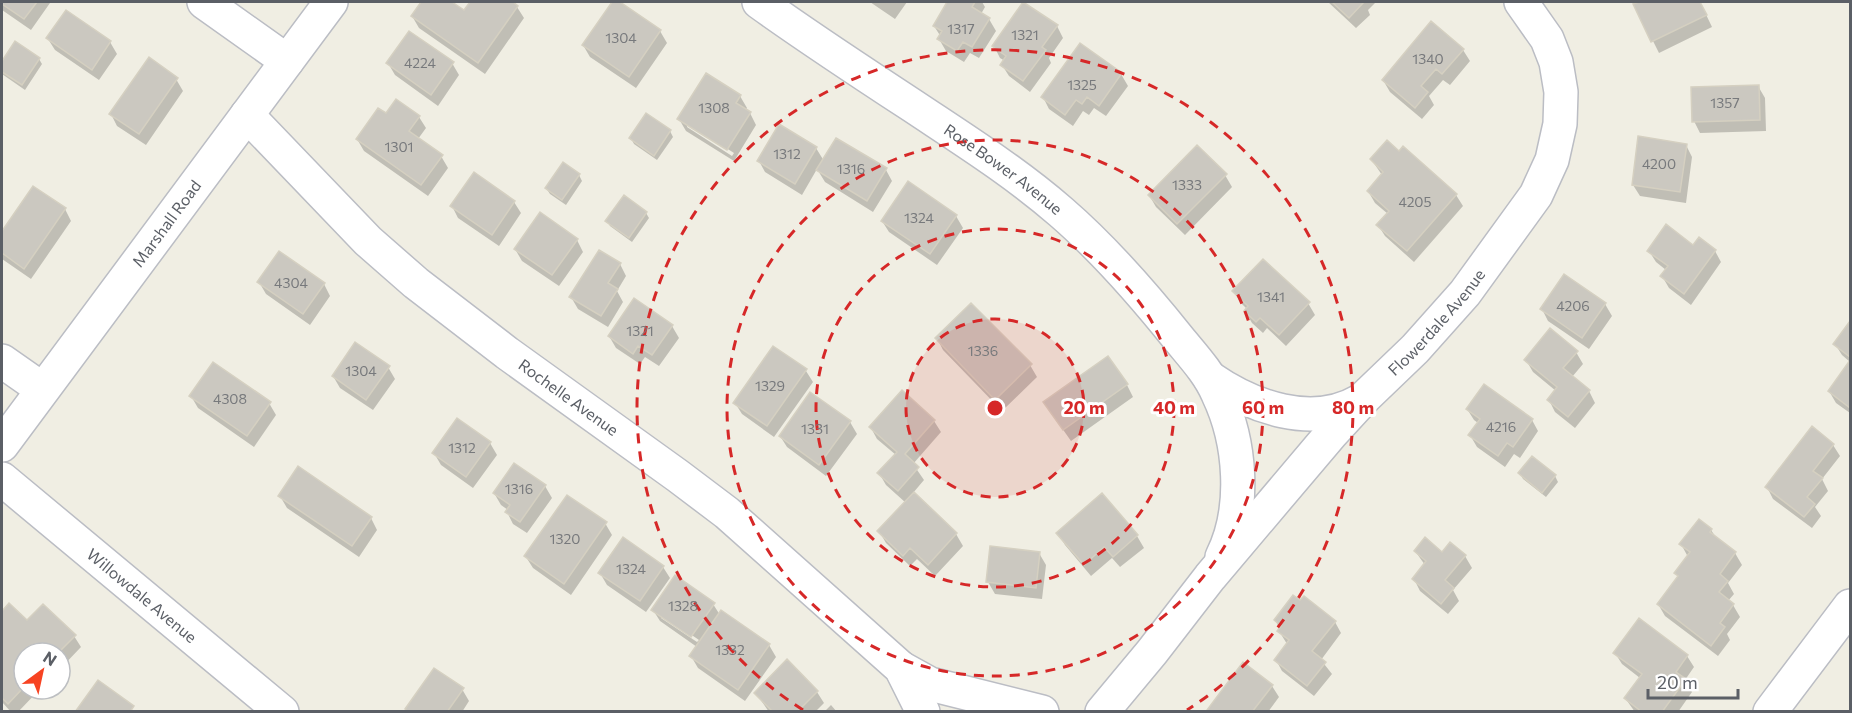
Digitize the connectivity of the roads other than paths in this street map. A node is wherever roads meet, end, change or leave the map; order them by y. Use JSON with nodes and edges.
{"nodes":[{"id":1,"x":204,"y":2,"type":"edge"},
{"id":2,"x":332,"y":2,"type":"edge"},
{"id":3,"x":759,"y":2,"type":"edge"},
{"id":4,"x":1521,"y":2,"type":"edge"},
{"id":5,"x":287,"y":60,"type":"junction"},
{"id":6,"x":247,"y":115,"type":"junction"},
{"id":7,"x":2,"y":361,"type":"edge"},
{"id":8,"x":1210,"y":378,"type":"junction"},
{"id":9,"x":42,"y":389,"type":"junction"},
{"id":10,"x":1365,"y":397,"type":"junction"},
{"id":11,"x":2,"y":444,"type":"edge"},
{"id":12,"x":2,"y":479,"type":"edge"},
{"id":13,"x":1210,"y":577,"type":"junction"},
{"id":14,"x":1845,"y":623,"type":"edge"},
{"id":15,"x":901,"y":668,"type":"junction"},
{"id":16,"x":282,"y":711,"type":"edge"},
{"id":17,"x":923,"y":711,"type":"edge"},
{"id":18,"x":1042,"y":711,"type":"edge"},
{"id":19,"x":1102,"y":711,"type":"edge"},
{"id":20,"x":1770,"y":711,"type":"edge"}],
"edges":[{"from":1,"to":5,"type":"street"},
{"from":2,"to":5,"type":"street","name":"Marshall Road"},
{"from":3,"to":8,"type":"street","name":"Rose Bower Avenue"},
{"from":4,"to":10,"type":"street","name":"Flowerdale Avenue"},
{"from":5,"to":6,"type":"street","name":"Marshall Road"},
{"from":6,"to":9,"type":"street","name":"Marshall Road"},
{"from":6,"to":15,"type":"street","name":"Rochelle Avenue"},
{"from":7,"to":9,"type":"street"},
{"from":8,"to":10,"type":"street","name":"Rose Bower Avenue"},
{"from":8,"to":13,"type":"street","name":"Rose Bower Avenue"},
{"from":9,"to":11,"type":"street","name":"Marshall Road"},
{"from":10,"to":13,"type":"street","name":"Flowerdale Avenue"},
{"from":12,"to":16,"type":"street","name":"Willowdale Avenue"},
{"from":13,"to":19,"type":"street","name":"Flowerdale Avenue"},
{"from":14,"to":20,"type":"street"},
{"from":15,"to":17,"type":"street","name":"Rochelle Avenue"},
{"from":15,"to":18,"type":"street","name":"Rochelle Avenue"}]}
